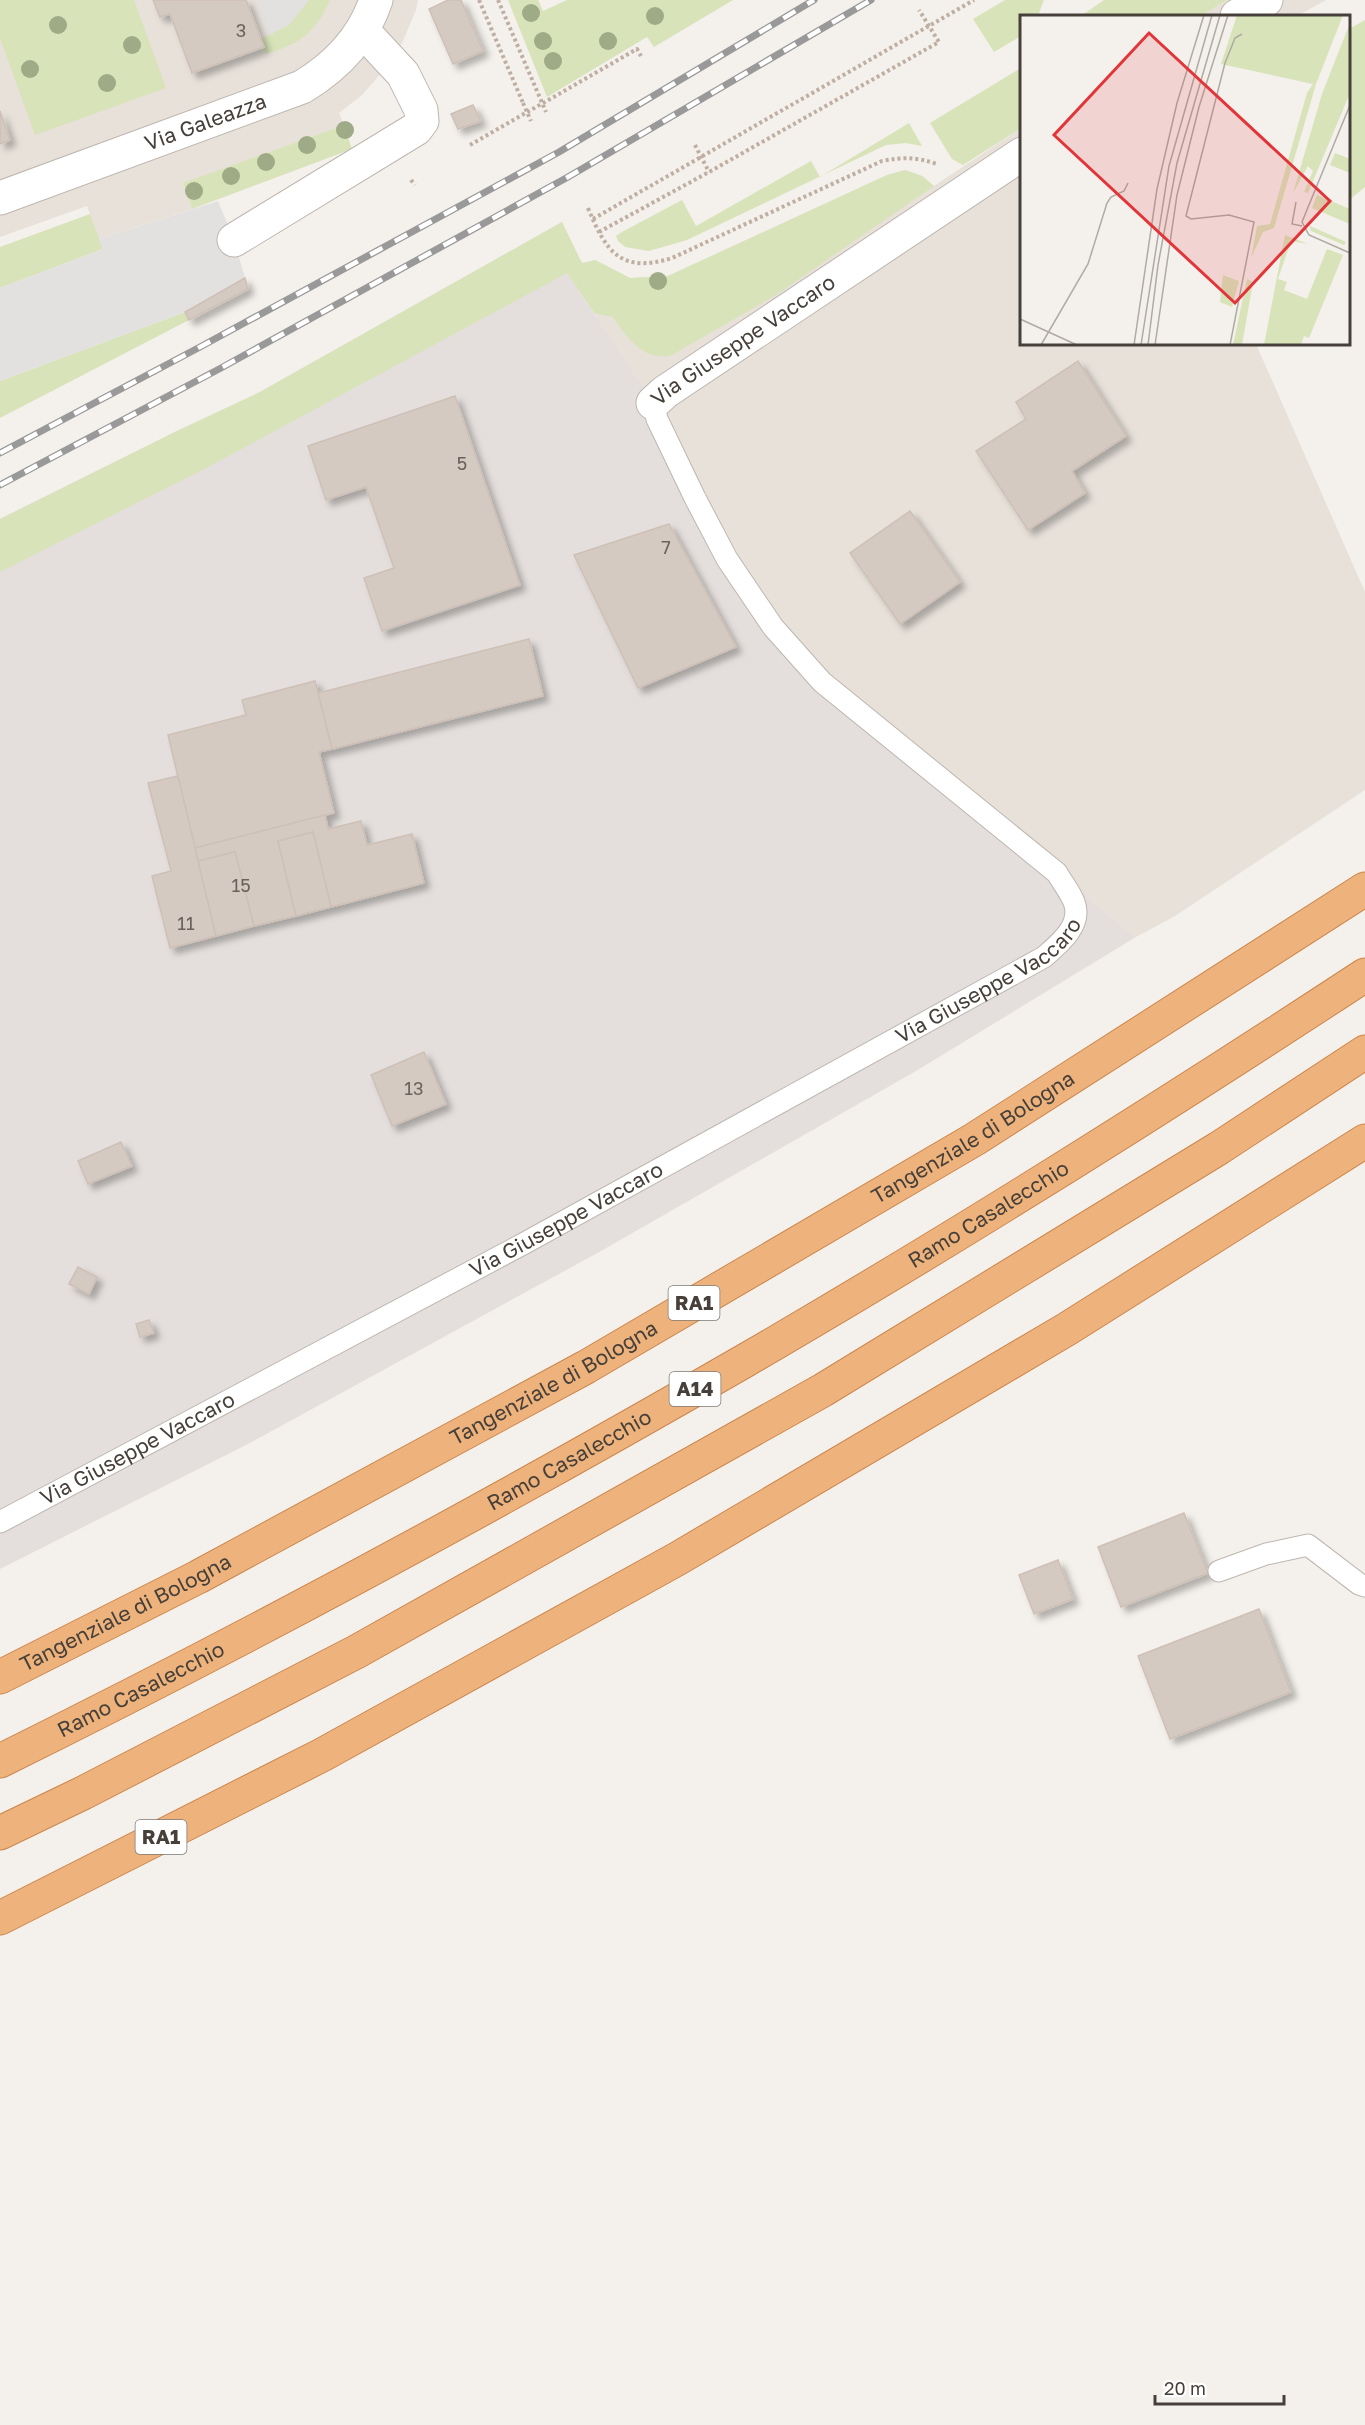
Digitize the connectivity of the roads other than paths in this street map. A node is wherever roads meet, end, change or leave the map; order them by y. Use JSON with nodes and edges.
{"nodes":[{"id":1,"x":376,"y":0,"type":"edge"},
{"id":2,"x":1266,"y":0,"type":"edge"},
{"id":3,"x":1239,"y":15,"type":"edge"},
{"id":4,"x":363,"y":31,"type":"junction"},
{"id":5,"x":1020,"y":155,"type":"edge"},
{"id":6,"x":0,"y":198,"type":"edge"},
{"id":7,"x":234,"y":240,"type":"dead end"},
{"id":8,"x":653,"y":403,"type":"joint"},
{"id":9,"x":1365,"y":889,"type":"edge"},
{"id":10,"x":1365,"y":975,"type":"edge"},
{"id":11,"x":1365,"y":1052,"type":"edge"},
{"id":12,"x":1365,"y":1141,"type":"edge"},
{"id":13,"x":0,"y":1522,"type":"edge"},
{"id":14,"x":1219,"y":1571,"type":"dead end"},
{"id":15,"x":1365,"y":1586,"type":"edge"},
{"id":16,"x":0,"y":1677,"type":"edge"},
{"id":17,"x":0,"y":1761,"type":"edge"},
{"id":18,"x":0,"y":1833,"type":"edge"},
{"id":19,"x":0,"y":1918,"type":"edge"}],
"edges":[{"from":1,"to":4,"type":"street","name":"Via Galeazza"},
{"from":2,"to":3,"type":"street"},
{"from":4,"to":6,"type":"street","name":"Via Galeazza"},
{"from":4,"to":7,"type":"street"},
{"from":5,"to":8,"type":"street","name":"Via Giuseppe Vaccaro"},
{"from":8,"to":13,"type":"lane","name":"Via Giuseppe Vaccaro"},
{"from":9,"to":16,"type":"highway","name":"Tangenziale di Bologna","number":"RA1"},
{"from":10,"to":17,"type":"highway","name":"Ramo Casalecchio","number":"A14"},
{"from":11,"to":18,"type":"highway"},
{"from":12,"to":19,"type":"highway","number":"RA1"},
{"from":14,"to":15,"type":"lane"}]}
